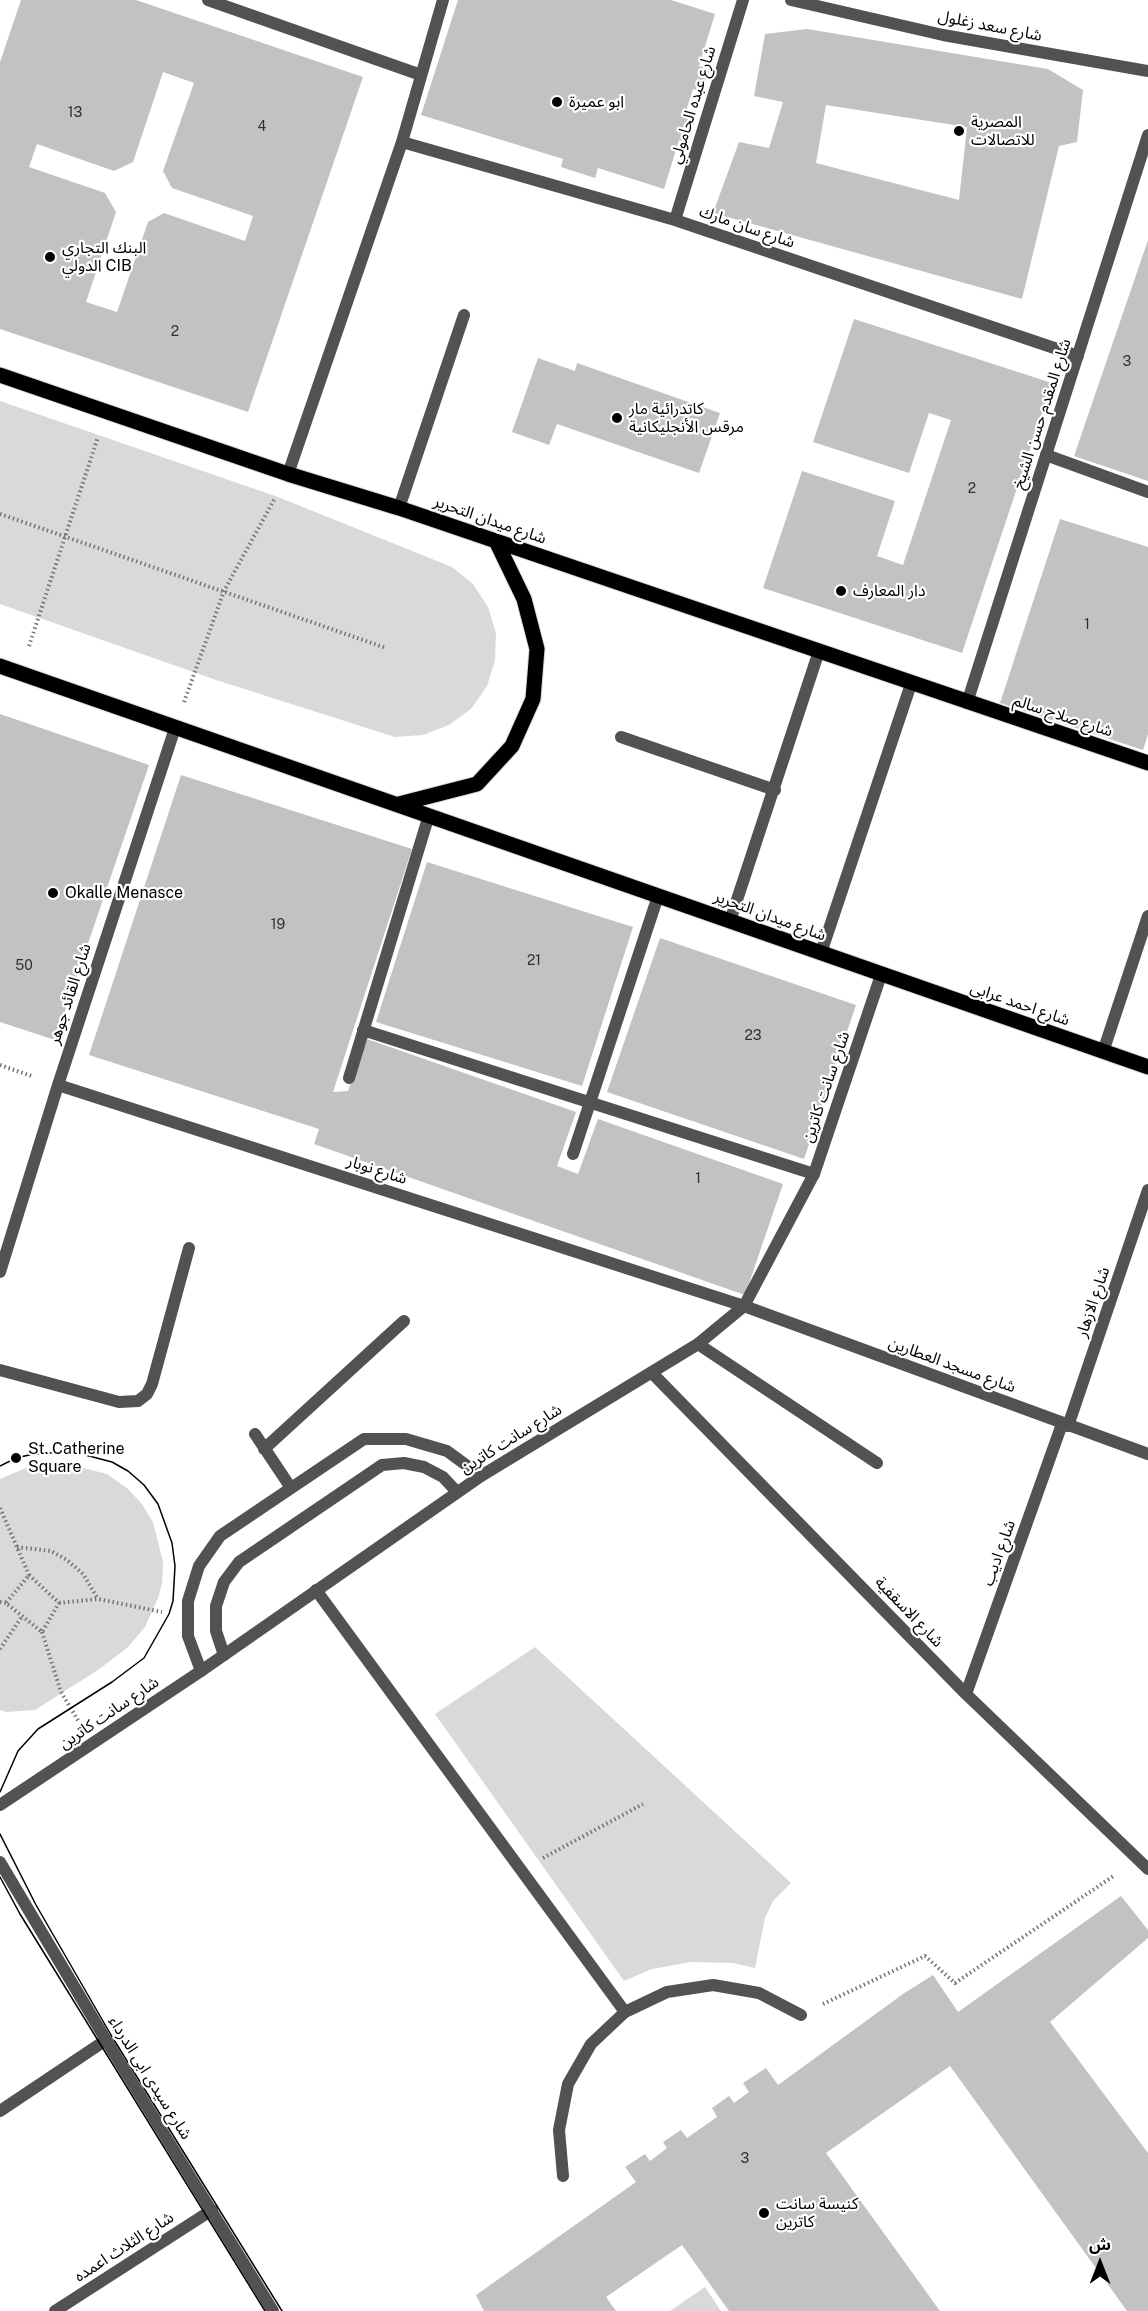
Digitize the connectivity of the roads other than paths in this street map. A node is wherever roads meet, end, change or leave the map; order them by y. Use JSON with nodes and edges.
{"nodes":[{"id":1,"x":208,"y":0,"type":"edge"},
{"id":2,"x":443,"y":0,"type":"edge"},
{"id":3,"x":743,"y":0,"type":"edge"},
{"id":4,"x":791,"y":0,"type":"edge"},
{"id":5,"x":232,"y":4,"type":"edge"},
{"id":6,"x":1148,"y":71,"type":"edge"},
{"id":7,"x":421,"y":75,"type":"junction"},
{"id":8,"x":1148,"y":135,"type":"edge"},
{"id":9,"x":402,"y":142,"type":"junction"},
{"id":10,"x":675,"y":220,"type":"junction"},
{"id":11,"x":464,"y":315,"type":"dead end"},
{"id":12,"x":1078,"y":356,"type":"junction"},
{"id":13,"x":0,"y":375,"type":"edge"},
{"id":14,"x":1047,"y":455,"type":"junction"},
{"id":15,"x":288,"y":474,"type":"junction"},
{"id":16,"x":1148,"y":492,"type":"edge"},
{"id":17,"x":399,"y":508,"type":"junction"},
{"id":18,"x":496,"y":541,"type":"junction"},
{"id":19,"x":819,"y":651,"type":"junction"},
{"id":20,"x":0,"y":666,"type":"edge"},
{"id":21,"x":911,"y":684,"type":"junction"},
{"id":22,"x":967,"y":703,"type":"junction"},
{"id":23,"x":175,"y":728,"type":"junction"},
{"id":24,"x":621,"y":737,"type":"dead end"},
{"id":25,"x":1148,"y":763,"type":"edge"},
{"id":26,"x":775,"y":790,"type":"junction"},
{"id":27,"x":399,"y":804,"type":"junction"},
{"id":28,"x":429,"y":815,"type":"junction"},
{"id":29,"x":658,"y":896,"type":"junction"},
{"id":30,"x":1148,"y":916,"type":"edge"},
{"id":31,"x":730,"y":921,"type":"junction"},
{"id":32,"x":821,"y":953,"type":"junction"},
{"id":33,"x":881,"y":975,"type":"junction"},
{"id":34,"x":363,"y":1030,"type":"junction"},
{"id":35,"x":1103,"y":1052,"type":"junction"},
{"id":36,"x":1148,"y":1067,"type":"edge"},
{"id":37,"x":349,"y":1078,"type":"dead end"},
{"id":38,"x":58,"y":1085,"type":"junction"},
{"id":39,"x":590,"y":1103,"type":"junction"},
{"id":40,"x":573,"y":1154,"type":"dead end"},
{"id":41,"x":814,"y":1174,"type":"junction"},
{"id":42,"x":1148,"y":1190,"type":"edge"},
{"id":43,"x":189,"y":1248,"type":"dead end"},
{"id":44,"x":0,"y":1272,"type":"edge"},
{"id":45,"x":744,"y":1306,"type":"junction"},
{"id":46,"x":404,"y":1321,"type":"dead end"},
{"id":47,"x":699,"y":1344,"type":"junction"},
{"id":48,"x":0,"y":1370,"type":"edge"},
{"id":49,"x":652,"y":1372,"type":"junction"},
{"id":50,"x":1065,"y":1425,"type":"junction"},
{"id":51,"x":255,"y":1434,"type":"dead end"},
{"id":52,"x":264,"y":1449,"type":"junction"},
{"id":53,"x":1148,"y":1454,"type":"edge"},
{"id":54,"x":877,"y":1463,"type":"dead end"},
{"id":55,"x":481,"y":1476,"type":"junction"},
{"id":56,"x":291,"y":1488,"type":"junction"},
{"id":57,"x":457,"y":1492,"type":"junction"},
{"id":58,"x":316,"y":1590,"type":"junction"},
{"id":59,"x":224,"y":1654,"type":"junction"},
{"id":60,"x":201,"y":1671,"type":"junction"},
{"id":61,"x":966,"y":1694,"type":"junction"},
{"id":62,"x":0,"y":1805,"type":"edge"},
{"id":63,"x":0,"y":1862,"type":"edge"},
{"id":64,"x":1148,"y":1869,"type":"edge"},
{"id":65,"x":625,"y":2012,"type":"junction"},
{"id":66,"x":801,"y":2014,"type":"road end"},
{"id":67,"x":106,"y":2040,"type":"junction"},
{"id":68,"x":0,"y":2111,"type":"edge"},
{"id":69,"x":563,"y":2176,"type":"dead end"},
{"id":70,"x":212,"y":2210,"type":"junction"},
{"id":71,"x":55,"y":2311,"type":"edge"},
{"id":72,"x":273,"y":2311,"type":"edge"}],
"edges":[{"from":1,"to":5,"type":"street"},
{"from":2,"to":7,"type":"street"},
{"from":3,"to":10,"type":"street","name":"شارع عبده الحامولي"},
{"from":4,"to":6,"type":"street","name":"شارع سعد زغلول"},
{"from":5,"to":7,"type":"street"},
{"from":7,"to":9,"type":"street"},
{"from":8,"to":12,"type":"street","name":"شارع المقدم حسن الشيخ"},
{"from":9,"to":10,"type":"street","name":"شارع سان مارك"},
{"from":9,"to":15,"type":"street"},
{"from":10,"to":12,"type":"street","name":"شارع سان مارك"},
{"from":11,"to":17,"type":"street"},
{"from":12,"to":14,"type":"street","name":"شارع المقدم حسن الشيخ"},
{"from":13,"to":15,"type":"main road","name":"شارع ميدان التحرير"},
{"from":14,"to":16,"type":"street"},
{"from":14,"to":22,"type":"street","name":"شارع المقدم حسن الشيخ"},
{"from":15,"to":17,"type":"main road","name":"شارع ميدان التحرير"},
{"from":17,"to":18,"type":"main road","name":"شارع ميدان التحرير"},
{"from":18,"to":19,"type":"main road","name":"شارع ميدان التحرير"},
{"from":18,"to":27,"type":"main road"},
{"from":19,"to":21,"type":"main road","name":"شارع ميدان التحرير"},
{"from":19,"to":26,"type":"street"},
{"from":20,"to":23,"type":"main road","name":"شارع ميدان التحرير"},
{"from":21,"to":22,"type":"main road","name":"شارع ميدان التحرير"},
{"from":21,"to":32,"type":"street"},
{"from":22,"to":25,"type":"main road","name":"شارع صلاح سالم"},
{"from":23,"to":27,"type":"main road","name":"شارع ميدان التحرير"},
{"from":23,"to":38,"type":"street","name":"شارع القائد جوهر"},
{"from":24,"to":26,"type":"street"},
{"from":26,"to":31,"type":"street"},
{"from":27,"to":28,"type":"main road","name":"شارع ميدان التحرير"},
{"from":28,"to":29,"type":"main road","name":"شارع ميدان التحرير"},
{"from":28,"to":34,"type":"street"},
{"from":29,"to":31,"type":"main road","name":"شارع ميدان التحرير"},
{"from":29,"to":39,"type":"street"},
{"from":30,"to":35,"type":"street"},
{"from":31,"to":32,"type":"main road","name":"شارع ميدان التحرير"},
{"from":32,"to":33,"type":"main road","name":"شارع ميدان التحرير"},
{"from":33,"to":35,"type":"main road","name":"شارع احمد عرابى"},
{"from":33,"to":41,"type":"street","name":"شارع سانت كاترين"},
{"from":34,"to":37,"type":"street"},
{"from":34,"to":39,"type":"street"},
{"from":35,"to":36,"type":"main road","name":"شارع احمد عرابى"},
{"from":38,"to":44,"type":"street","name":"شارع القائد جوهر"},
{"from":38,"to":45,"type":"street","name":"شارع نوبار"},
{"from":39,"to":40,"type":"street"},
{"from":39,"to":41,"type":"street"},
{"from":41,"to":45,"type":"street","name":"شارع سانت كاترين"},
{"from":42,"to":50,"type":"street","name":"شارع الازهار"},
{"from":43,"to":48,"type":"street"},
{"from":45,"to":47,"type":"street","name":"شارع سانت كاترين"},
{"from":45,"to":50,"type":"street","name":"شارع مسجد العطارين"},
{"from":46,"to":52,"type":"street"},
{"from":47,"to":49,"type":"street","name":"شارع سانت كاترين"},
{"from":47,"to":54,"type":"street"},
{"from":49,"to":55,"type":"street","name":"شارع سانت كاترين"},
{"from":49,"to":61,"type":"street","name":"شارع الاسقفية"},
{"from":50,"to":53,"type":"street","name":"شارع مسجد العطارين"},
{"from":50,"to":61,"type":"street","name":"شارع اديب"},
{"from":51,"to":52,"type":"street"},
{"from":52,"to":56,"type":"street"},
{"from":55,"to":56,"type":"street"},
{"from":55,"to":57,"type":"street","name":"شارع سانت كاترين"},
{"from":56,"to":60,"type":"street"},
{"from":57,"to":58,"type":"street","name":"شارع سانت كاترين"},
{"from":57,"to":59,"type":"street"},
{"from":58,"to":59,"type":"street","name":"شارع سانت كاترين"},
{"from":58,"to":65,"type":"street"},
{"from":59,"to":60,"type":"street","name":"شارع سانت كاترين"},
{"from":60,"to":62,"type":"street","name":"شارع سانت كاترين"},
{"from":61,"to":64,"type":"street","name":"شارع الاسقفية"},
{"from":63,"to":67,"type":"street","name":"شارع سيدى ابى الدرداء"},
{"from":65,"to":66,"type":"street"},
{"from":65,"to":69,"type":"street"},
{"from":67,"to":68,"type":"street"},
{"from":67,"to":70,"type":"street","name":"شارع سيدى ابى الدرداء"},
{"from":70,"to":71,"type":"street","name":"شارع الثلاث اعمده"},
{"from":70,"to":72,"type":"street","name":"شارع سيدى ابى الدرداء"}]}
